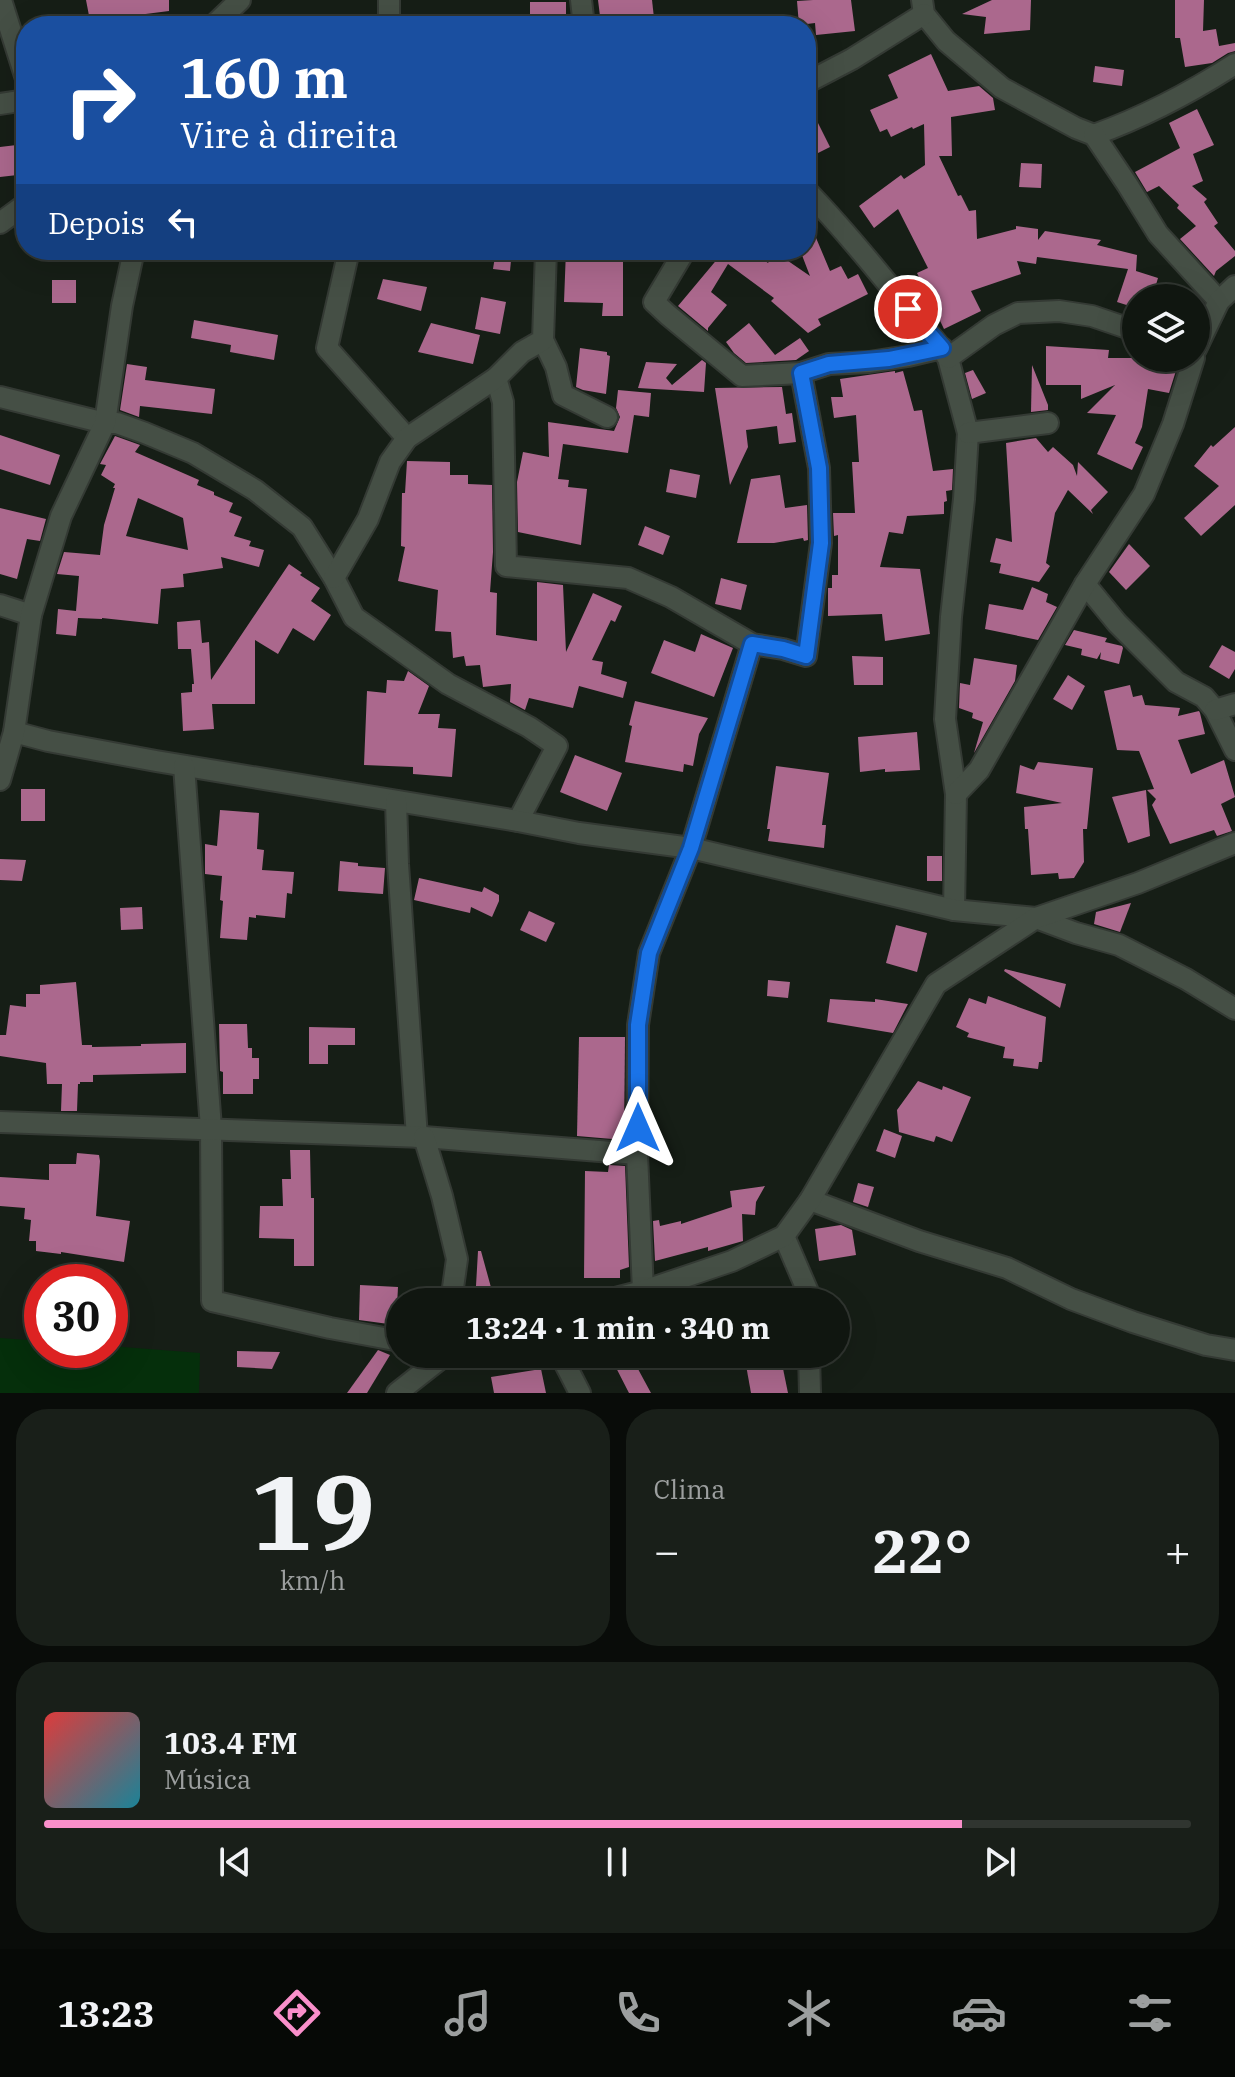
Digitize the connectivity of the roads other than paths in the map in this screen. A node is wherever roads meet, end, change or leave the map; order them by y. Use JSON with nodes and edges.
{"nodes":[{"id":1,"x":1,"y":0,"type":"edge"},
{"id":2,"x":240,"y":0,"type":"edge"},
{"id":3,"x":923,"y":7,"type":"edge"},
{"id":4,"x":223,"y":16,"type":"edge"},
{"id":5,"x":16,"y":47,"type":"edge"},
{"id":6,"x":1235,"y":64,"type":"edge"},
{"id":7,"x":816,"y":78,"type":"edge"},
{"id":8,"x":1094,"y":135,"type":"junction"},
{"id":9,"x":816,"y":200,"type":"edge"},
{"id":10,"x":132,"y":260,"type":"edge"},
{"id":11,"x":347,"y":260,"type":"edge"},
{"id":12,"x":546,"y":260,"type":"edge"},
{"id":13,"x":679,"y":260,"type":"edge"},
{"id":14,"x":1235,"y":286,"type":"edge"},
{"id":15,"x":1219,"y":301,"type":"junction"},
{"id":16,"x":1210,"y":321,"type":"edge"},
{"id":17,"x":1122,"y":326,"type":"edge"},
{"id":18,"x":543,"y":340,"type":"junction"},
{"id":19,"x":945,"y":353,"type":"junction"},
{"id":20,"x":1190,"y":372,"type":"edge"},
{"id":21,"x":801,"y":373,"type":"junction"},
{"id":22,"x":496,"y":378,"type":"junction"},
{"id":23,"x":0,"y":397,"type":"edge"},
{"id":24,"x":607,"y":417,"type":"dead end"},
{"id":25,"x":105,"y":423,"type":"junction"},
{"id":26,"x":1048,"y":423,"type":"dead end"},
{"id":27,"x":968,"y":433,"type":"junction"},
{"id":28,"x":407,"y":438,"type":"junction"},
{"id":29,"x":334,"y":578,"type":"junction"},
{"id":30,"x":1085,"y":584,"type":"junction"},
{"id":31,"x":0,"y":605,"type":"edge"},
{"id":32,"x":31,"y":615,"type":"junction"},
{"id":33,"x":752,"y":644,"type":"junction"},
{"id":34,"x":1235,"y":704,"type":"edge"},
{"id":35,"x":1215,"y":710,"type":"junction"},
{"id":36,"x":14,"y":732,"type":"junction"},
{"id":37,"x":1235,"y":750,"type":"edge"},
{"id":38,"x":184,"y":766,"type":"junction"},
{"id":39,"x":0,"y":780,"type":"edge"},
{"id":40,"x":956,"y":794,"type":"junction"},
{"id":41,"x":396,"y":801,"type":"junction"},
{"id":42,"x":518,"y":821,"type":"junction"},
{"id":43,"x":1235,"y":843,"type":"edge"},
{"id":44,"x":691,"y":848,"type":"junction"},
{"id":45,"x":954,"y":910,"type":"junction"},
{"id":46,"x":1036,"y":918,"type":"junction"},
{"id":47,"x":1235,"y":1009,"type":"edge"},
{"id":48,"x":0,"y":1122,"type":"edge"},
{"id":49,"x":211,"y":1128,"type":"junction"},
{"id":50,"x":421,"y":1137,"type":"junction"},
{"id":51,"x":637,"y":1154,"type":"junction"},
{"id":52,"x":810,"y":1200,"type":"junction"},
{"id":53,"x":784,"y":1236,"type":"junction"},
{"id":54,"x":453,"y":1288,"type":"edge"},
{"id":55,"x":643,"y":1288,"type":"edge"},
{"id":56,"x":652,"y":1288,"type":"edge"},
{"id":57,"x":806,"y":1288,"type":"edge"},
{"id":58,"x":386,"y":1338,"type":"edge"},
{"id":59,"x":1235,"y":1350,"type":"edge"},
{"id":60,"x":429,"y":1368,"type":"edge"},
{"id":61,"x":567,"y":1368,"type":"edge"},
{"id":62,"x":809,"y":1368,"type":"edge"},
{"id":63,"x":397,"y":1393,"type":"edge"},
{"id":64,"x":580,"y":1393,"type":"edge"},
{"id":65,"x":810,"y":1393,"type":"edge"}],
"edges":[{"from":1,"to":5,"type":"street"},
{"from":2,"to":4,"type":"street"},
{"from":3,"to":7,"type":"street"},
{"from":3,"to":8,"type":"street"},
{"from":6,"to":8,"type":"street"},
{"from":8,"to":15,"type":"street"},
{"from":9,"to":19,"type":"street"},
{"from":10,"to":25,"type":"street"},
{"from":11,"to":28,"type":"street"},
{"from":12,"to":18,"type":"street"},
{"from":13,"to":21,"type":"street"},
{"from":14,"to":15,"type":"street"},
{"from":15,"to":16,"type":"street"},
{"from":17,"to":19,"type":"street"},
{"from":18,"to":22,"type":"street"},
{"from":18,"to":24,"type":"street"},
{"from":19,"to":21,"type":"street"},
{"from":19,"to":27,"type":"street"},
{"from":20,"to":30,"type":"street"},
{"from":21,"to":33,"type":"street"},
{"from":22,"to":28,"type":"street"},
{"from":22,"to":33,"type":"street"},
{"from":23,"to":25,"type":"street"},
{"from":25,"to":29,"type":"street"},
{"from":25,"to":32,"type":"street"},
{"from":26,"to":27,"type":"street"},
{"from":27,"to":40,"type":"street"},
{"from":28,"to":29,"type":"street"},
{"from":29,"to":42,"type":"street"},
{"from":30,"to":35,"type":"street"},
{"from":30,"to":40,"type":"street"},
{"from":31,"to":32,"type":"street"},
{"from":32,"to":36,"type":"street"},
{"from":33,"to":44,"type":"street"},
{"from":34,"to":35,"type":"street"},
{"from":35,"to":37,"type":"street"},
{"from":36,"to":38,"type":"street"},
{"from":36,"to":39,"type":"street"},
{"from":38,"to":41,"type":"street"},
{"from":38,"to":49,"type":"street"},
{"from":40,"to":45,"type":"street"},
{"from":41,"to":42,"type":"street"},
{"from":41,"to":50,"type":"street"},
{"from":42,"to":44,"type":"street"},
{"from":43,"to":46,"type":"street"},
{"from":44,"to":45,"type":"street"},
{"from":44,"to":51,"type":"street"},
{"from":45,"to":46,"type":"street"},
{"from":46,"to":47,"type":"street"},
{"from":46,"to":52,"type":"street"},
{"from":48,"to":49,"type":"street"},
{"from":49,"to":50,"type":"street"},
{"from":49,"to":58,"type":"street"},
{"from":50,"to":51,"type":"street"},
{"from":50,"to":54,"type":"street"},
{"from":51,"to":55,"type":"street"},
{"from":52,"to":53,"type":"street"},
{"from":52,"to":59,"type":"street"},
{"from":53,"to":56,"type":"street"},
{"from":53,"to":57,"type":"street"},
{"from":60,"to":63,"type":"street"},
{"from":61,"to":64,"type":"street"},
{"from":62,"to":65,"type":"street"}]}
